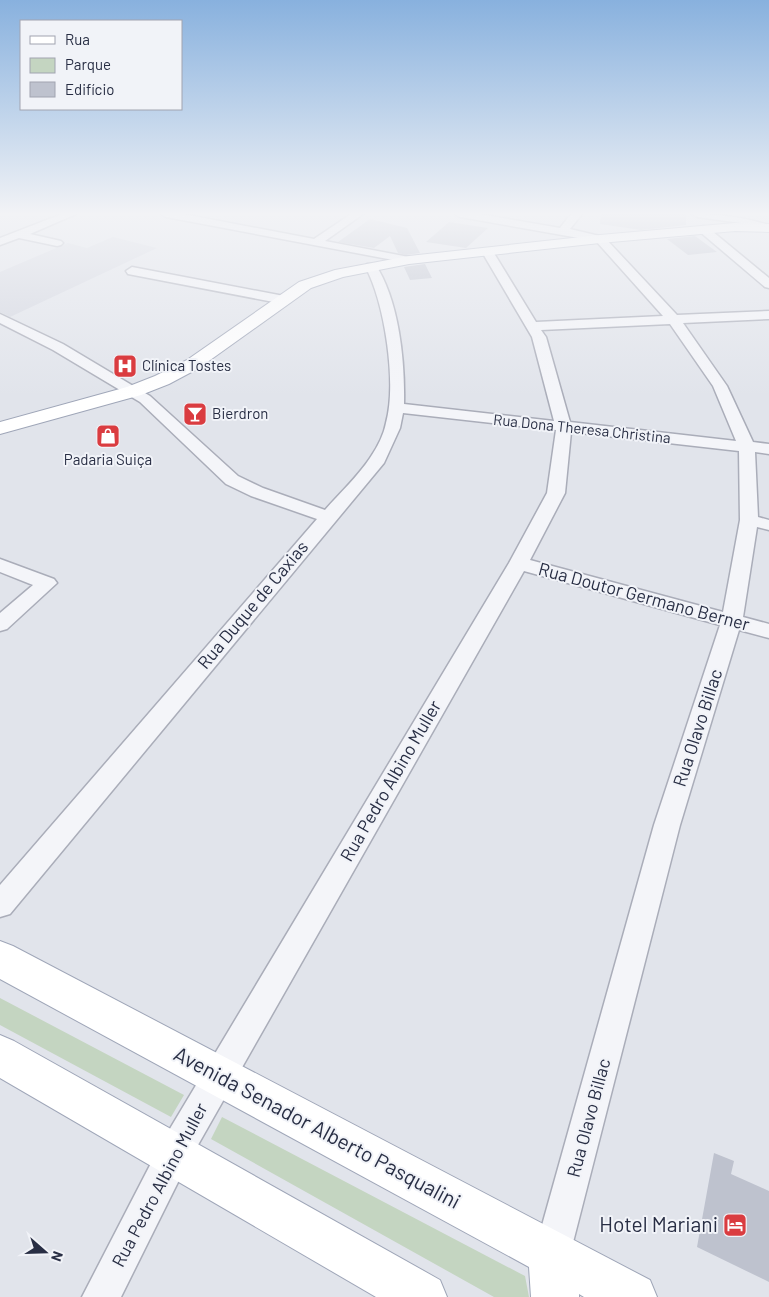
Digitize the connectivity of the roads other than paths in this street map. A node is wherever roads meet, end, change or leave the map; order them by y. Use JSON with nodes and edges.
{"nodes":[{"id":1,"x":150,"y":275,"type":"edge"},
{"id":2,"x":340,"y":275,"type":"edge"},
{"id":3,"x":374,"y":275,"type":"edge"},
{"id":4,"x":502,"y":275,"type":"edge"},
{"id":5,"x":632,"y":275,"type":"edge"},
{"id":6,"x":758,"y":275,"type":"edge"},
{"id":7,"x":769,"y":284,"type":"edge"},
{"id":8,"x":284,"y":300,"type":"junction"},
{"id":9,"x":769,"y":314,"type":"edge"},
{"id":10,"x":0,"y":318,"type":"edge"},
{"id":11,"x":674,"y":320,"type":"junction"},
{"id":12,"x":533,"y":326,"type":"junction"},
{"id":13,"x":134,"y":391,"type":"junction"},
{"id":14,"x":396,"y":408,"type":"junction"},
{"id":15,"x":2,"y":426,"type":"edge"},
{"id":16,"x":564,"y":428,"type":"junction"},
{"id":17,"x":758,"y":448,"type":"edge"},
{"id":18,"x":328,"y":517,"type":"junction"},
{"id":19,"x":759,"y":523,"type":"edge"},
{"id":20,"x":519,"y":563,"type":"junction"},
{"id":21,"x":0,"y":565,"type":"edge"},
{"id":22,"x":732,"y":620,"type":"junction"},
{"id":23,"x":0,"y":624,"type":"edge"},
{"id":24,"x":769,"y":631,"type":"edge"},
{"id":25,"x":0,"y":905,"type":"edge"},
{"id":26,"x":0,"y":959,"type":"edge"},
{"id":27,"x":0,"y":1055,"type":"edge"},
{"id":28,"x":219,"y":1076,"type":"junction"},
{"id":29,"x":174,"y":1154,"type":"junction"},
{"id":30,"x":554,"y":1275,"type":"edge"},
{"id":31,"x":101,"y":1297,"type":"edge"},
{"id":32,"x":423,"y":1297,"type":"edge"},
{"id":33,"x":633,"y":1297,"type":"edge"}],
"edges":[{"from":1,"to":8,"type":"street"},
{"from":2,"to":8,"type":"main road"},
{"from":3,"to":14,"type":"street","name":"Rua Duque de Caxias"},
{"from":4,"to":12,"type":"street","name":"Rua Pedro Albino Muller"},
{"from":5,"to":11,"type":"street","name":"Rua Olavo Billac"},
{"from":6,"to":7,"type":"street"},
{"from":8,"to":13,"type":"main road"},
{"from":9,"to":11,"type":"street"},
{"from":10,"to":13,"type":"street"},
{"from":11,"to":12,"type":"street"},
{"from":11,"to":17,"type":"street","name":"Rua Olavo Billac"},
{"from":12,"to":16,"type":"street","name":"Rua Pedro Albino Muller"},
{"from":13,"to":15,"type":"main road"},
{"from":13,"to":18,"type":"street"},
{"from":14,"to":16,"type":"street","name":"Rua Dona Theresa Christina"},
{"from":14,"to":18,"type":"street","name":"Rua Duque de Caxias"},
{"from":16,"to":17,"type":"street","name":"Rua Dona Theresa Christina"},
{"from":16,"to":20,"type":"street","name":"Rua Pedro Albino Muller"},
{"from":17,"to":19,"type":"street","name":"Rua Olavo Billac"},
{"from":18,"to":25,"type":"street","name":"Rua Duque de Caxias"},
{"from":19,"to":22,"type":"street","name":"Rua Olavo Billac"},
{"from":20,"to":22,"type":"street","name":"Rua Doutor Germano Berner"},
{"from":20,"to":28,"type":"street","name":"Rua Pedro Albino Muller"},
{"from":21,"to":23,"type":"street"},
{"from":22,"to":24,"type":"street","name":"Rua Doutor Germano Berner"},
{"from":22,"to":30,"type":"street","name":"Rua Olavo Billac"},
{"from":26,"to":28,"type":"main road","name":"Avenida Senador Alberto Pasqualini"},
{"from":27,"to":29,"type":"main road"},
{"from":28,"to":29,"type":"street","name":"Rua Pedro Albino Muller"},
{"from":28,"to":30,"type":"main road","name":"Avenida Senador Alberto Pasqualini"},
{"from":29,"to":31,"type":"street","name":"Rua Pedro Albino Muller"},
{"from":29,"to":32,"type":"main road"},
{"from":30,"to":33,"type":"main road","name":"Avenida Senador Alberto Pasqualini"}]}
